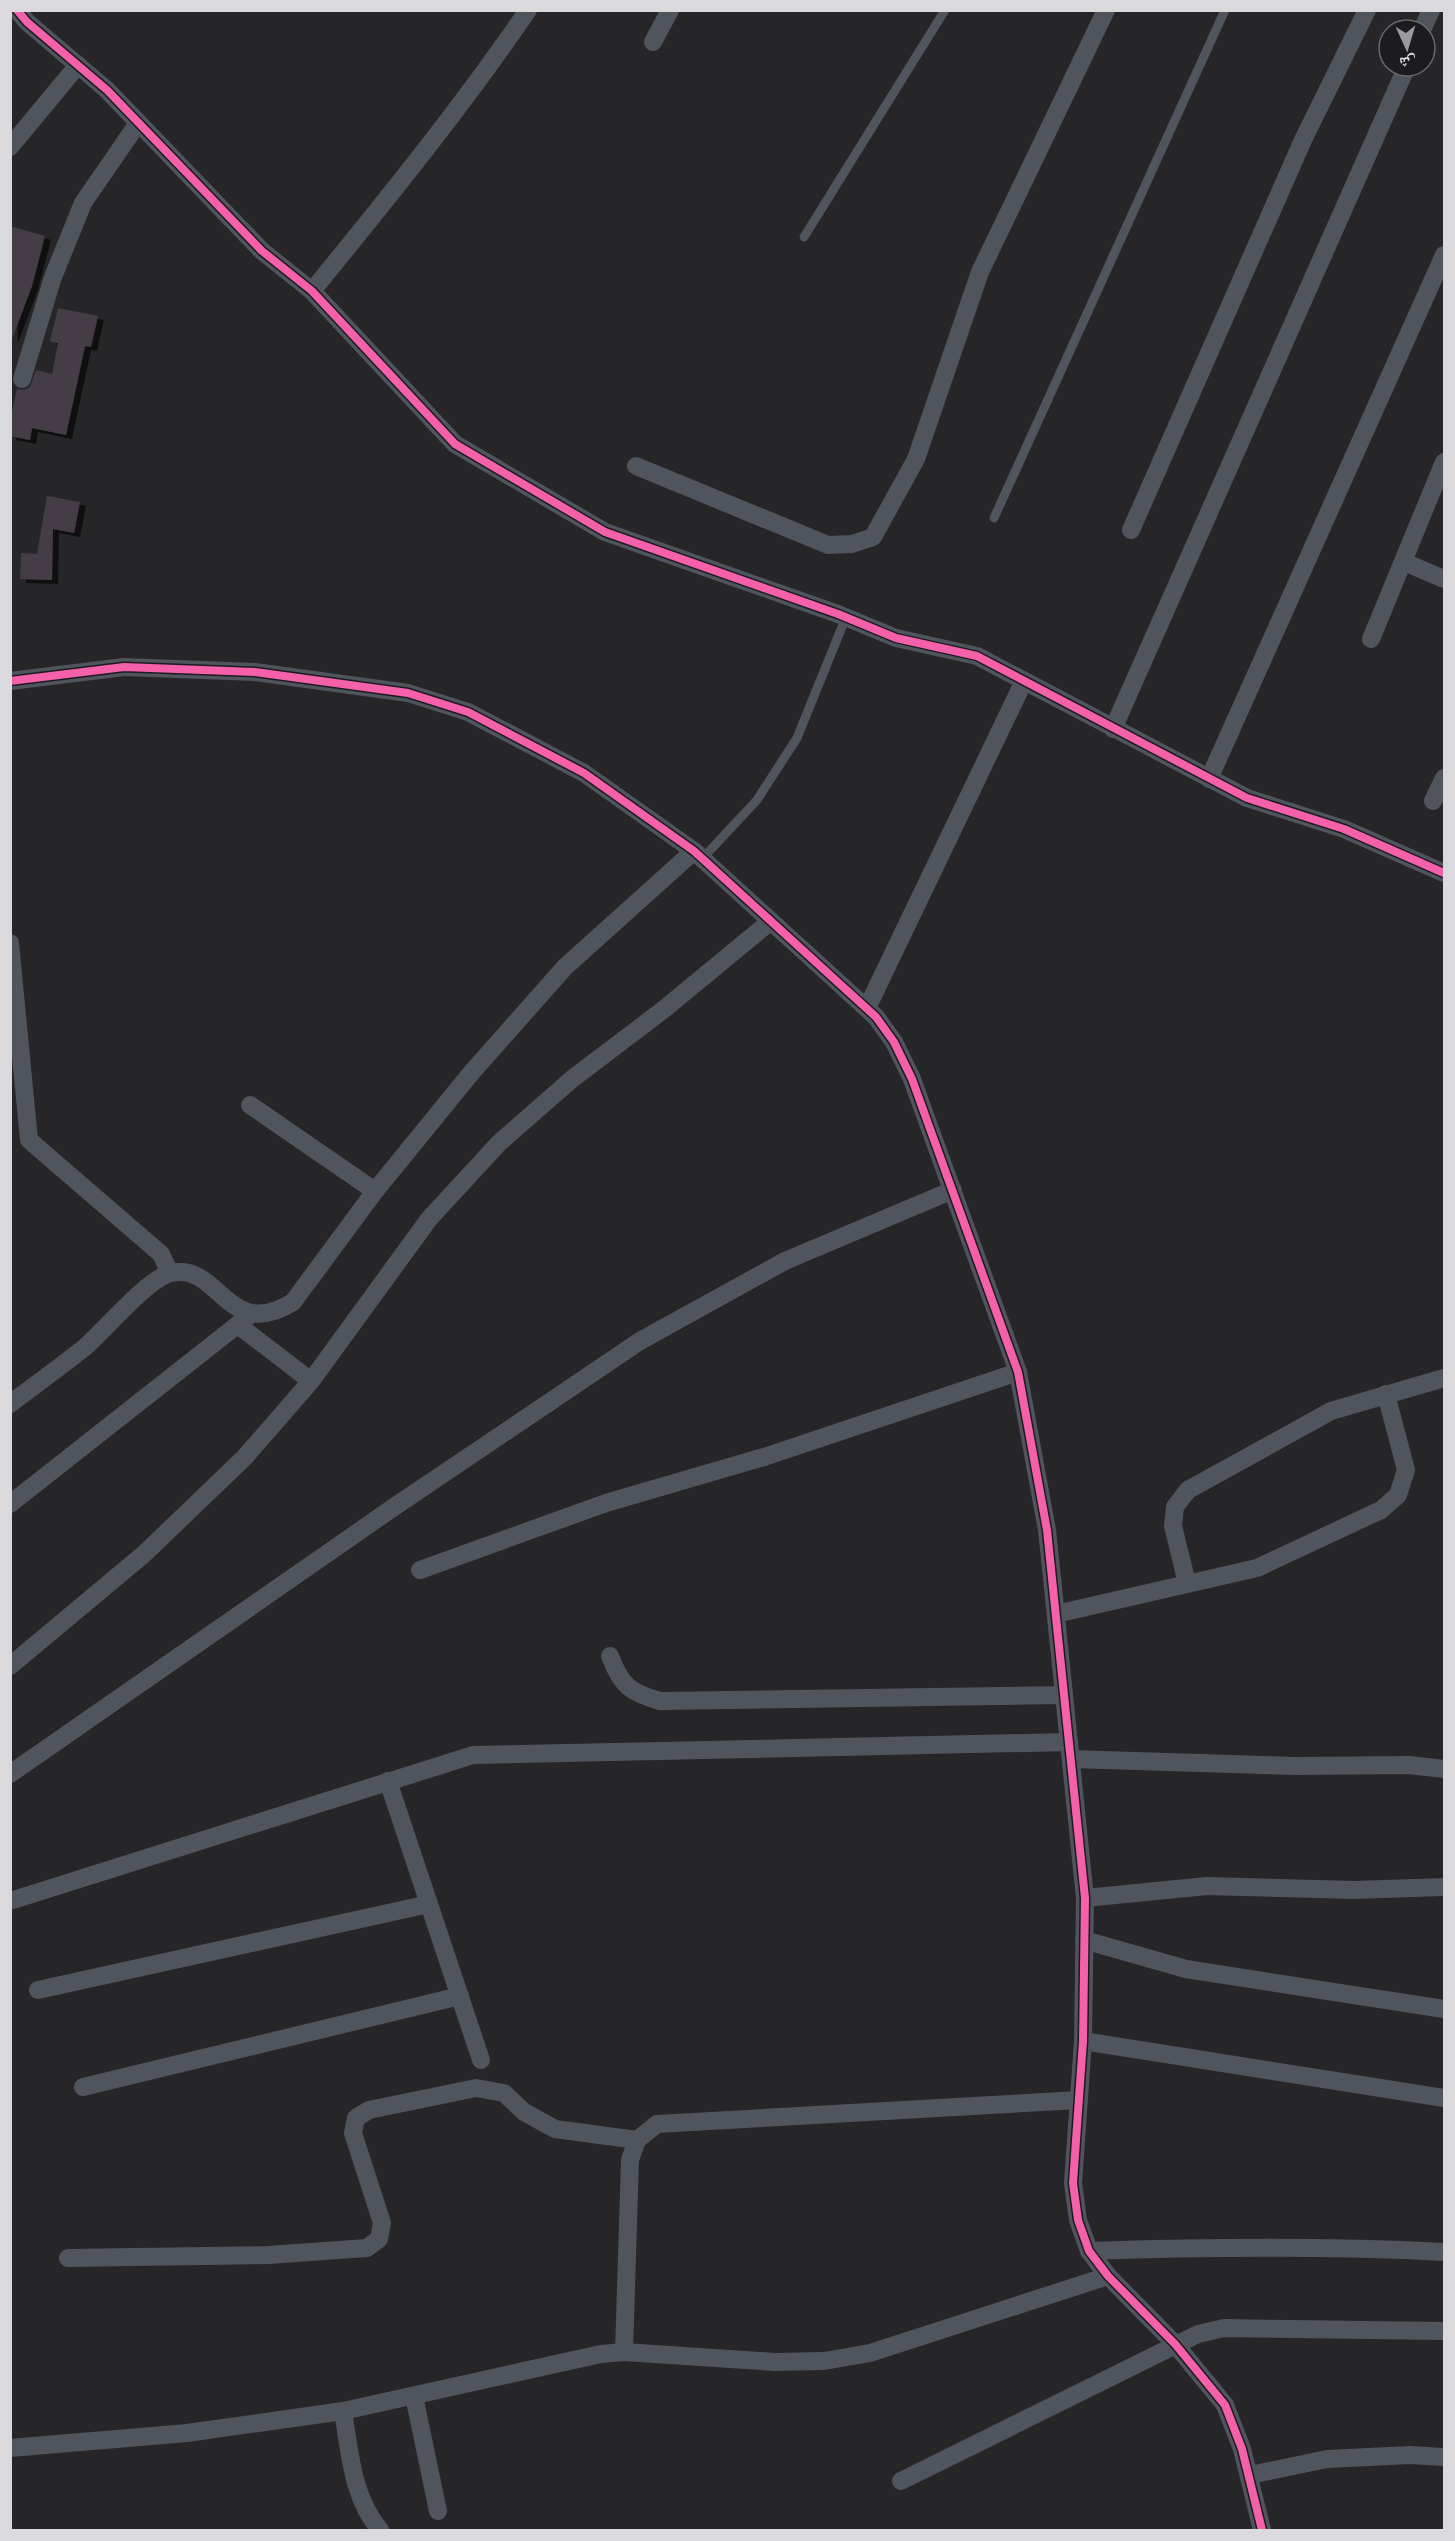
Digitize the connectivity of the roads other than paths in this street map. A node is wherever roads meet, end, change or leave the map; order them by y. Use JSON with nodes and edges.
{"nodes":[{"id":1,"x":17,"y":10,"type":"edge"},
{"id":2,"x":528,"y":10,"type":"edge"},
{"id":3,"x":670,"y":10,"type":"edge"},
{"id":4,"x":945,"y":10,"type":"edge"},
{"id":5,"x":1106,"y":10,"type":"edge"},
{"id":6,"x":1225,"y":10,"type":"edge"},
{"id":7,"x":1367,"y":10,"type":"edge"},
{"id":8,"x":653,"y":42,"type":"dead end"},
{"id":9,"x":78,"y":65,"type":"junction"},
{"id":10,"x":1402,"y":78,"type":"edge"},
{"id":11,"x":138,"y":123,"type":"junction"},
{"id":12,"x":10,"y":147,"type":"edge"},
{"id":13,"x":804,"y":237,"type":"dead end"},
{"id":14,"x":1444,"y":255,"type":"edge"},
{"id":15,"x":312,"y":291,"type":"junction"},
{"id":16,"x":22,"y":379,"type":"dead end"},
{"id":17,"x":1444,"y":462,"type":"edge"},
{"id":18,"x":636,"y":466,"type":"dead end"},
{"id":19,"x":994,"y":518,"type":"dead end"},
{"id":20,"x":1131,"y":530,"type":"dead end"},
{"id":21,"x":1404,"y":562,"type":"junction"},
{"id":22,"x":1444,"y":579,"type":"edge"},
{"id":23,"x":846,"y":617,"type":"junction"},
{"id":24,"x":1371,"y":639,"type":"dead end"},
{"id":25,"x":10,"y":681,"type":"edge"},
{"id":26,"x":1024,"y":681,"type":"junction"},
{"id":27,"x":1113,"y":729,"type":"junction"},
{"id":28,"x":1444,"y":778,"type":"edge"},
{"id":29,"x":1209,"y":779,"type":"junction"},
{"id":30,"x":1433,"y":801,"type":"dead end"},
{"id":31,"x":698,"y":855,"type":"junction"},
{"id":32,"x":1444,"y":873,"type":"edge"},
{"id":33,"x":771,"y":921,"type":"junction"},
{"id":34,"x":10,"y":943,"type":"edge"},
{"id":35,"x":867,"y":1008,"type":"junction"},
{"id":36,"x":250,"y":1105,"type":"dead end"},
{"id":37,"x":375,"y":1191,"type":"junction"},
{"id":38,"x":953,"y":1191,"type":"junction"},
{"id":39,"x":170,"y":1273,"type":"junction"},
{"id":40,"x":244,"y":1320,"type":"junction"},
{"id":41,"x":1018,"y":1372,"type":"junction"},
{"id":42,"x":1444,"y":1378,"type":"edge"},
{"id":43,"x":311,"y":1381,"type":"junction"},
{"id":44,"x":1386,"y":1394,"type":"junction"},
{"id":45,"x":10,"y":1404,"type":"edge"},
{"id":46,"x":10,"y":1504,"type":"edge"},
{"id":47,"x":420,"y":1570,"type":"dead end"},
{"id":48,"x":1186,"y":1583,"type":"junction"},
{"id":49,"x":1056,"y":1614,"type":"junction"},
{"id":50,"x":610,"y":1656,"type":"dead end"},
{"id":51,"x":10,"y":1666,"type":"edge"},
{"id":52,"x":1064,"y":1695,"type":"junction"},
{"id":53,"x":1070,"y":1750,"type":"junction"},
{"id":54,"x":1444,"y":1769,"type":"edge"},
{"id":55,"x":10,"y":1774,"type":"edge"},
{"id":56,"x":388,"y":1780,"type":"junction"},
{"id":57,"x":1444,"y":1887,"type":"edge"},
{"id":58,"x":1084,"y":1898,"type":"junction"},
{"id":59,"x":10,"y":1900,"type":"edge"},
{"id":60,"x":429,"y":1904,"type":"junction"},
{"id":61,"x":1084,"y":1940,"type":"junction"},
{"id":62,"x":38,"y":1990,"type":"dead end"},
{"id":63,"x":460,"y":1996,"type":"junction"},
{"id":64,"x":1444,"y":2009,"type":"edge"},
{"id":65,"x":1083,"y":2041,"type":"junction"},
{"id":66,"x":481,"y":2060,"type":"dead end"},
{"id":67,"x":83,"y":2087,"type":"dead end"},
{"id":68,"x":1444,"y":2098,"type":"edge"},
{"id":69,"x":1079,"y":2100,"type":"junction"},
{"id":70,"x":637,"y":2140,"type":"junction"},
{"id":71,"x":1089,"y":2251,"type":"junction"},
{"id":72,"x":1444,"y":2252,"type":"edge"},
{"id":73,"x":68,"y":2258,"type":"dead end"},
{"id":74,"x":1108,"y":2276,"type":"junction"},
{"id":75,"x":1444,"y":2331,"type":"edge"},
{"id":76,"x":1175,"y":2344,"type":"junction"},
{"id":77,"x":624,"y":2352,"type":"junction"},
{"id":78,"x":414,"y":2396,"type":"junction"},
{"id":79,"x":343,"y":2411,"type":"junction"},
{"id":80,"x":10,"y":2448,"type":"edge"},
{"id":81,"x":1444,"y":2457,"type":"edge"},
{"id":82,"x":1250,"y":2475,"type":"junction"},
{"id":83,"x":901,"y":2481,"type":"dead end"},
{"id":84,"x":438,"y":2511,"type":"dead end"},
{"id":85,"x":380,"y":2530,"type":"edge"},
{"id":86,"x":1262,"y":2530,"type":"edge"}],
"edges":[{"from":1,"to":9,"type":"street"},
{"from":2,"to":15,"type":"street"},
{"from":3,"to":8,"type":"street"},
{"from":4,"to":13,"type":"lane"},
{"from":5,"to":18,"type":"street"},
{"from":6,"to":19,"type":"lane"},
{"from":7,"to":20,"type":"street"},
{"from":9,"to":11,"type":"street"},
{"from":9,"to":12,"type":"street"},
{"from":10,"to":27,"type":"street"},
{"from":11,"to":15,"type":"street"},
{"from":11,"to":16,"type":"street"},
{"from":14,"to":29,"type":"street"},
{"from":15,"to":23,"type":"street"},
{"from":17,"to":21,"type":"street"},
{"from":21,"to":22,"type":"street"},
{"from":21,"to":24,"type":"street"},
{"from":23,"to":26,"type":"street"},
{"from":23,"to":31,"type":"lane"},
{"from":25,"to":31,"type":"street"},
{"from":26,"to":27,"type":"street"},
{"from":26,"to":35,"type":"street"},
{"from":27,"to":29,"type":"street"},
{"from":28,"to":30,"type":"street"},
{"from":29,"to":32,"type":"street"},
{"from":31,"to":33,"type":"street"},
{"from":31,"to":37,"type":"street"},
{"from":33,"to":35,"type":"street"},
{"from":33,"to":43,"type":"street"},
{"from":34,"to":39,"type":"street"},
{"from":35,"to":38,"type":"street"},
{"from":36,"to":37,"type":"street"},
{"from":37,"to":40,"type":"street"},
{"from":38,"to":41,"type":"street"},
{"from":38,"to":55,"type":"street"},
{"from":39,"to":40,"type":"street"},
{"from":39,"to":45,"type":"street"},
{"from":40,"to":43,"type":"street"},
{"from":40,"to":46,"type":"street"},
{"from":41,"to":47,"type":"street"},
{"from":41,"to":49,"type":"street"},
{"from":42,"to":44,"type":"street"},
{"from":43,"to":51,"type":"street"},
{"from":44,"to":48,"type":"street"},
{"from":44,"to":48,"type":"street"},
{"from":48,"to":49,"type":"street"},
{"from":49,"to":52,"type":"street"},
{"from":50,"to":52,"type":"street"},
{"from":52,"to":53,"type":"street"},
{"from":53,"to":54,"type":"street"},
{"from":53,"to":56,"type":"street"},
{"from":53,"to":58,"type":"street"},
{"from":56,"to":59,"type":"street"},
{"from":56,"to":60,"type":"street"},
{"from":57,"to":58,"type":"street"},
{"from":58,"to":61,"type":"street"},
{"from":60,"to":62,"type":"street"},
{"from":60,"to":63,"type":"street"},
{"from":61,"to":64,"type":"street"},
{"from":61,"to":65,"type":"street"},
{"from":63,"to":66,"type":"street"},
{"from":63,"to":67,"type":"street"},
{"from":65,"to":68,"type":"street"},
{"from":65,"to":69,"type":"street"},
{"from":69,"to":70,"type":"street"},
{"from":69,"to":71,"type":"street"},
{"from":70,"to":73,"type":"street"},
{"from":70,"to":77,"type":"street"},
{"from":71,"to":72,"type":"street"},
{"from":71,"to":74,"type":"street"},
{"from":74,"to":76,"type":"street"},
{"from":74,"to":77,"type":"street"},
{"from":75,"to":76,"type":"street"},
{"from":76,"to":82,"type":"street"},
{"from":76,"to":83,"type":"street"},
{"from":77,"to":78,"type":"street"},
{"from":78,"to":79,"type":"street"},
{"from":78,"to":84,"type":"street"},
{"from":79,"to":80,"type":"street"},
{"from":79,"to":85,"type":"street"},
{"from":81,"to":82,"type":"street"},
{"from":82,"to":86,"type":"street"}]}
